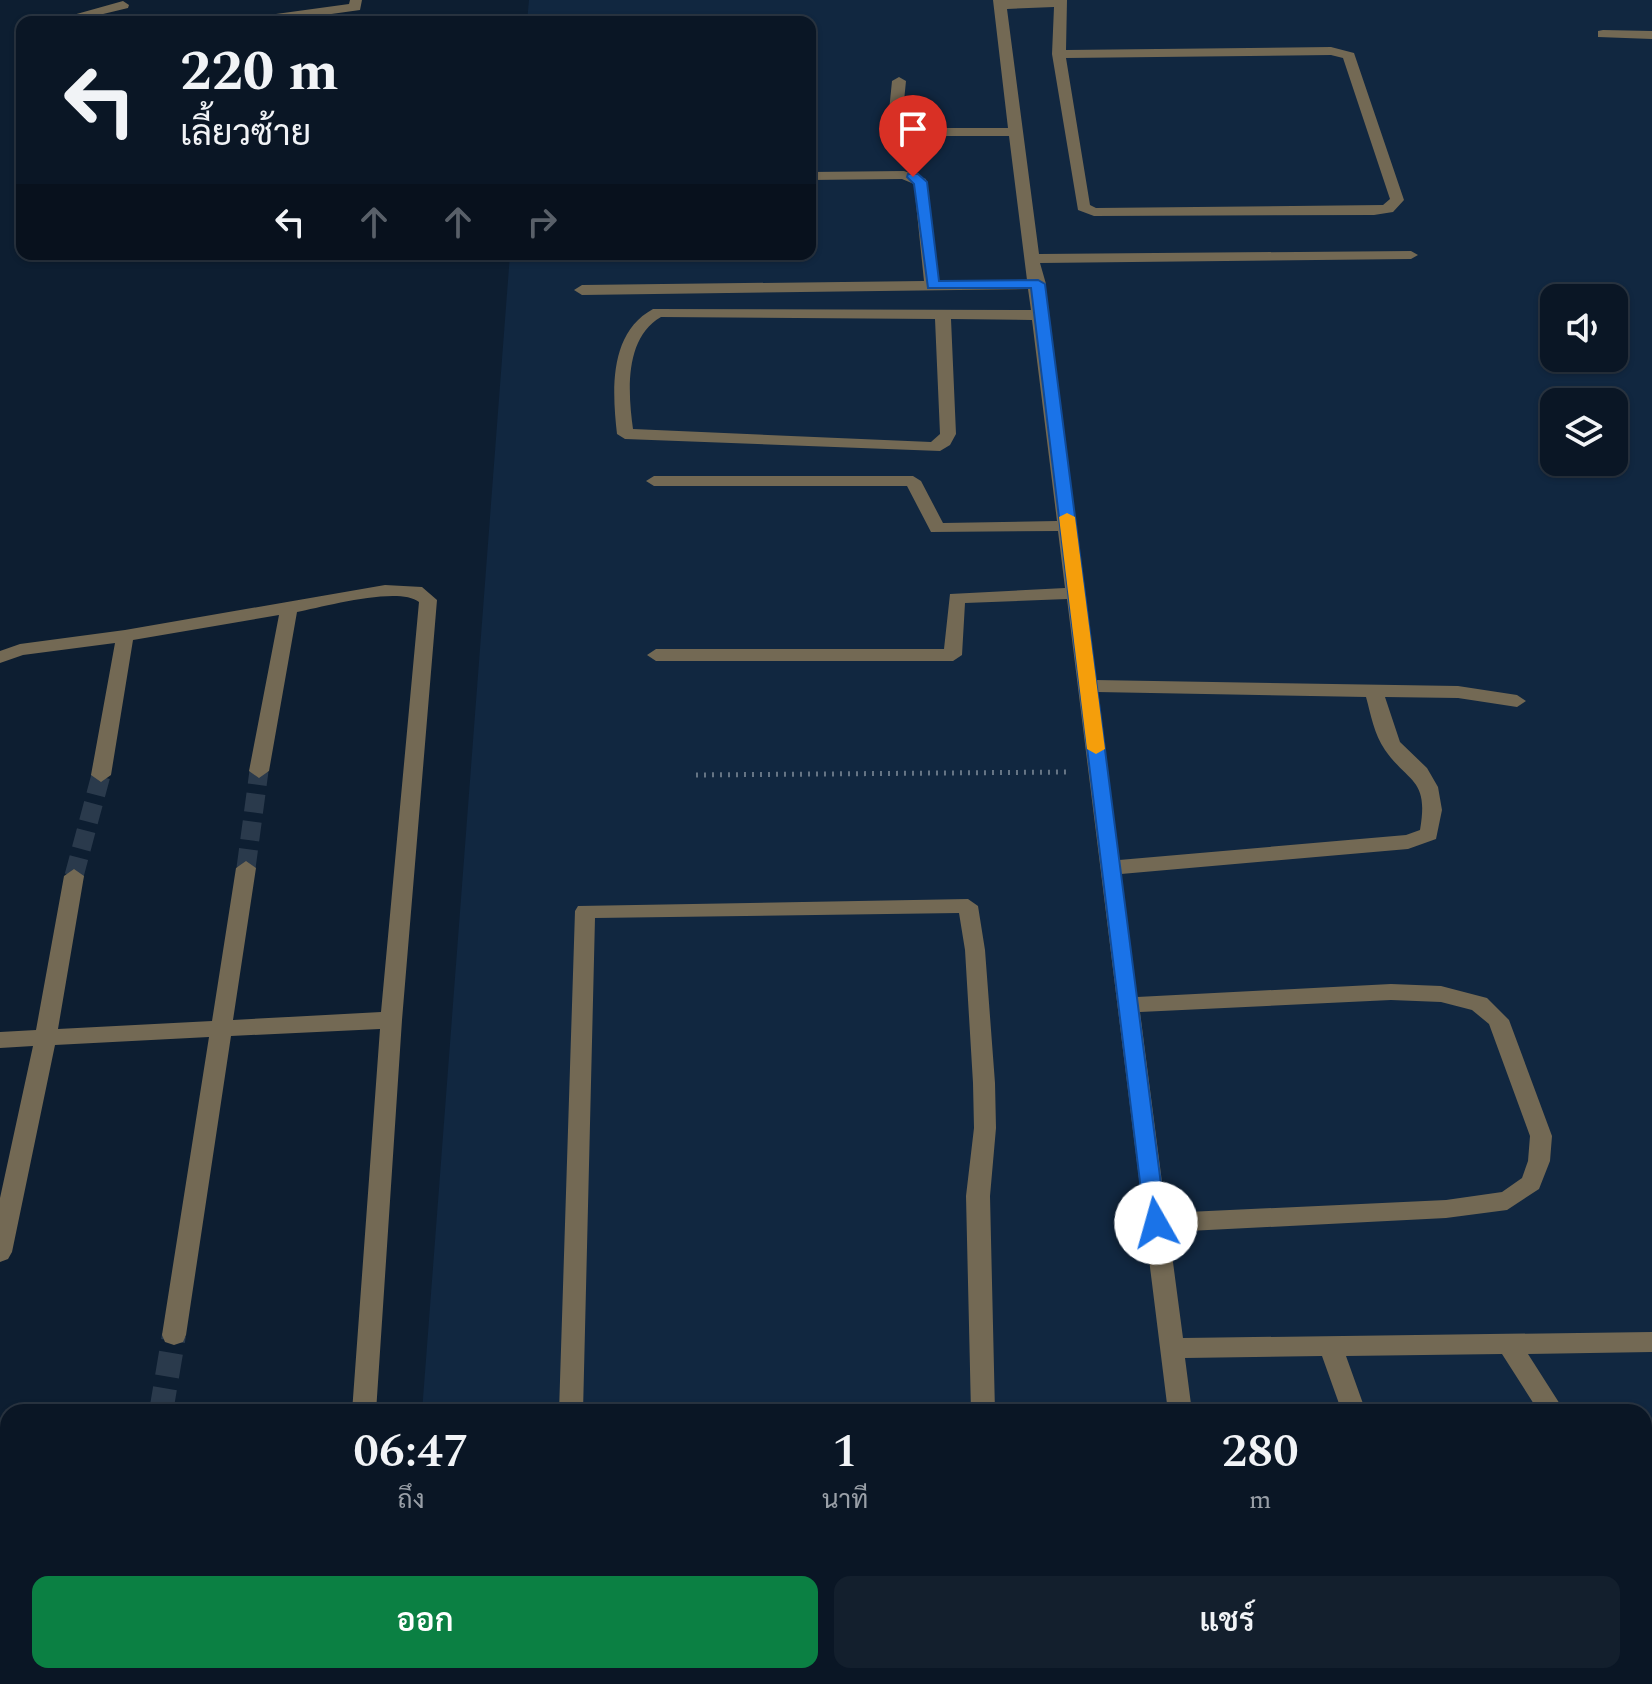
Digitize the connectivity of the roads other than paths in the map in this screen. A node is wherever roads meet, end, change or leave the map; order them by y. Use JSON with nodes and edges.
{"nodes":[{"id":1,"x":356,"y":0,"type":"edge"},
{"id":2,"x":999,"y":2,"type":"edge"},
{"id":3,"x":1061,"y":2,"type":"edge"},
{"id":4,"x":122,"y":3,"type":"edge"},
{"id":5,"x":75,"y":16,"type":"edge"},
{"id":6,"x":290,"y":16,"type":"edge"},
{"id":7,"x":1603,"y":34,"type":"dead end"},
{"id":8,"x":1652,"y":35,"type":"edge"},
{"id":9,"x":1059,"y":54,"type":"junction"},
{"id":10,"x":899,"y":81,"type":"dead end"},
{"id":11,"x":1018,"y":132,"type":"junction"},
{"id":12,"x":816,"y":176,"type":"edge"},
{"id":13,"x":1411,"y":255,"type":"dead end"},
{"id":14,"x":1034,"y":259,"type":"junction"},
{"id":15,"x":1038,"y":284,"type":"junction"},
{"id":16,"x":932,"y":285,"type":"junction"},
{"id":17,"x":582,"y":290,"type":"dead end"},
{"id":18,"x":1041,"y":315,"type":"junction"},
{"id":19,"x":943,"y":316,"type":"junction"},
{"id":20,"x":654,"y":481,"type":"dead end"},
{"id":21,"x":1068,"y":526,"type":"junction"},
{"id":22,"x":1076,"y":593,"type":"junction"},
{"id":23,"x":289,"y":607,"type":"junction"},
{"id":24,"x":125,"y":636,"type":"junction"},
{"id":25,"x":656,"y":655,"type":"dead end"},
{"id":26,"x":0,"y":657,"type":"edge"},
{"id":27,"x":1088,"y":686,"type":"junction"},
{"id":28,"x":1374,"y":691,"type":"junction"},
{"id":29,"x":1517,"y":701,"type":"dead end"},
{"id":30,"x":259,"y":771,"type":"tunnel mouth"},
{"id":31,"x":101,"y":775,"type":"tunnel mouth"},
{"id":32,"x":246,"y":868,"type":"tunnel mouth"},
{"id":33,"x":1111,"y":868,"type":"junction"},
{"id":34,"x":74,"y":876,"type":"tunnel mouth"},
{"id":35,"x":1128,"y":1005,"type":"junction"},
{"id":36,"x":391,"y":1020,"type":"junction"},
{"id":37,"x":224,"y":1030,"type":"junction"},
{"id":38,"x":46,"y":1037,"type":"junction"},
{"id":39,"x":0,"y":1040,"type":"edge"},
{"id":40,"x":1156,"y":1223,"type":"junction"},
{"id":41,"x":0,"y":1252,"type":"edge"},
{"id":42,"x":174,"y":1335,"type":"tunnel mouth"},
{"id":43,"x":1652,"y":1342,"type":"edge"},
{"id":44,"x":1509,"y":1345,"type":"junction"},
{"id":45,"x":1330,"y":1346,"type":"junction"},
{"id":46,"x":1172,"y":1348,"type":"junction"},
{"id":47,"x":365,"y":1404,"type":"edge"},
{"id":48,"x":571,"y":1404,"type":"edge"},
{"id":49,"x":983,"y":1404,"type":"edge"},
{"id":50,"x":1179,"y":1404,"type":"edge"},
{"id":51,"x":1351,"y":1404,"type":"edge"},
{"id":52,"x":1548,"y":1404,"type":"edge"}],
"edges":[{"from":1,"to":6,"type":"street"},
{"from":2,"to":3,"type":"street"},
{"from":2,"to":11,"type":"street"},
{"from":3,"to":9,"type":"street"},
{"from":4,"to":5,"type":"street"},
{"from":7,"to":8,"type":"street"},
{"from":9,"to":9,"type":"street"},
{"from":10,"to":11,"type":"street"},
{"from":11,"to":14,"type":"street"},
{"from":12,"to":16,"type":"street"},
{"from":13,"to":14,"type":"street"},
{"from":14,"to":15,"type":"street"},
{"from":15,"to":16,"type":"street"},
{"from":15,"to":18,"type":"street"},
{"from":16,"to":17,"type":"street"},
{"from":18,"to":19,"type":"street"},
{"from":18,"to":21,"type":"street"},
{"from":19,"to":19,"type":"street"},
{"from":20,"to":21,"type":"street"},
{"from":21,"to":22,"type":"street"},
{"from":22,"to":25,"type":"street"},
{"from":22,"to":27,"type":"street"},
{"from":23,"to":24,"type":"street"},
{"from":23,"to":30,"type":"street"},
{"from":23,"to":36,"type":"street"},
{"from":24,"to":26,"type":"street"},
{"from":24,"to":31,"type":"street"},
{"from":27,"to":28,"type":"street"},
{"from":27,"to":33,"type":"street"},
{"from":28,"to":29,"type":"street"},
{"from":28,"to":33,"type":"street"},
{"from":32,"to":37,"type":"street"},
{"from":33,"to":35,"type":"street"},
{"from":34,"to":38,"type":"street"},
{"from":35,"to":40,"type":"street"},
{"from":35,"to":40,"type":"street"},
{"from":36,"to":37,"type":"street"},
{"from":36,"to":47,"type":"street"},
{"from":37,"to":38,"type":"street"},
{"from":37,"to":42,"type":"street"},
{"from":38,"to":39,"type":"street"},
{"from":38,"to":41,"type":"street"},
{"from":40,"to":46,"type":"street"},
{"from":43,"to":44,"type":"street"},
{"from":44,"to":45,"type":"street"},
{"from":44,"to":52,"type":"street"},
{"from":45,"to":46,"type":"street"},
{"from":45,"to":51,"type":"street"},
{"from":46,"to":50,"type":"street"},
{"from":48,"to":49,"type":"street"}]}
